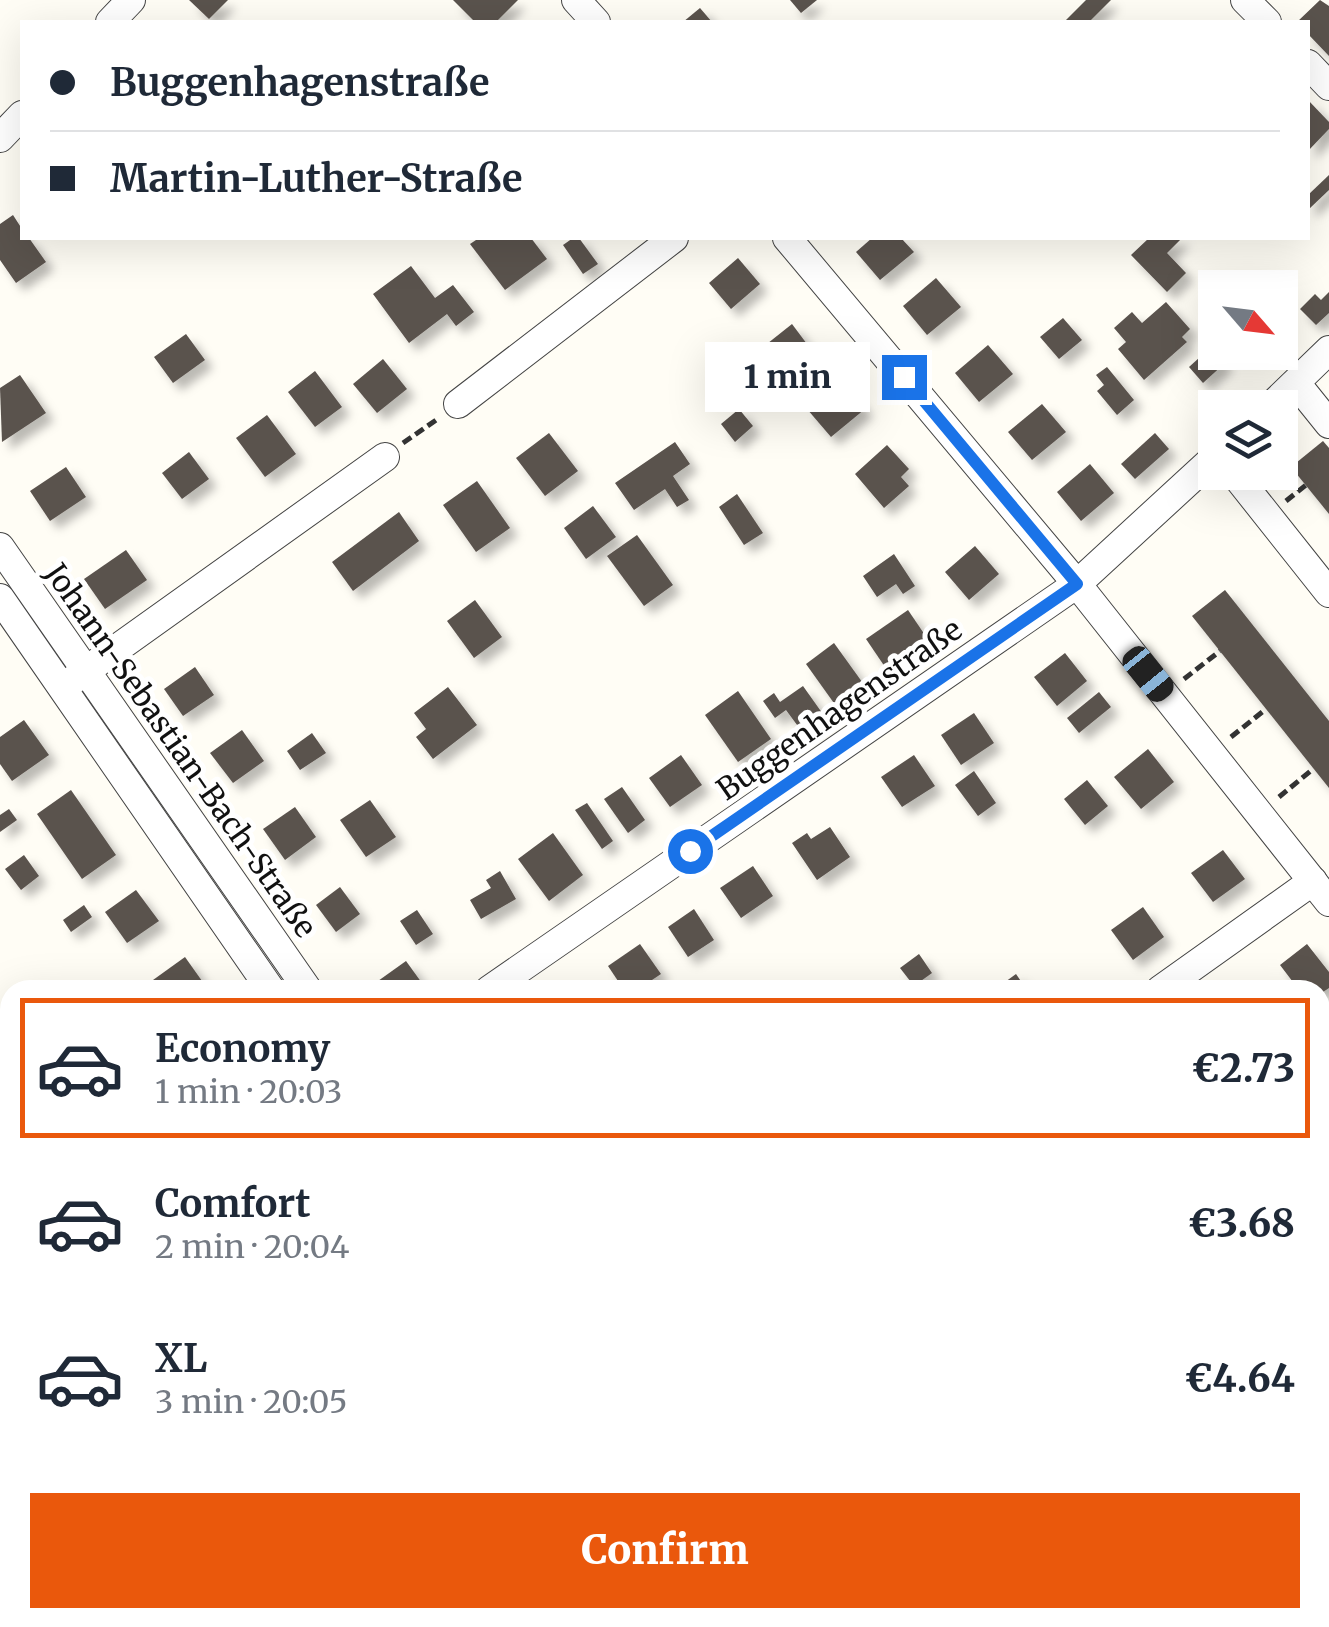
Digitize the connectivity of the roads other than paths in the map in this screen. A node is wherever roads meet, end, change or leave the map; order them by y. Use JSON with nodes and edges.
{"nodes":[{"id":1,"x":131,"y":0,"type":"edge"},
{"id":2,"x":576,"y":0,"type":"edge"},
{"id":3,"x":1245,"y":0,"type":"edge"},
{"id":4,"x":112,"y":20,"type":"edge"},
{"id":5,"x":594,"y":20,"type":"edge"},
{"id":6,"x":1265,"y":20,"type":"edge"},
{"id":7,"x":1310,"y":66,"type":"edge"},
{"id":8,"x":1329,"y":86,"type":"edge"},
{"id":9,"x":20,"y":117,"type":"edge"},
{"id":10,"x":0,"y":138,"type":"edge"},
{"id":11,"x":671,"y":240,"type":"edge"},
{"id":12,"x":788,"y":240,"type":"edge"},
{"id":13,"x":1329,"y":350,"type":"edge"},
{"id":14,"x":1296,"y":383,"type":"junction"},
{"id":15,"x":1288,"y":390,"type":"edge"},
{"id":16,"x":458,"y":404,"type":"road end"},
{"id":17,"x":1329,"y":424,"type":"edge"},
{"id":18,"x":384,"y":456,"type":"road end"},
{"id":19,"x":1198,"y":473,"type":"edge"},
{"id":20,"x":1248,"y":490,"type":"edge"},
{"id":21,"x":0,"y":547,"type":"edge"},
{"id":22,"x":1077,"y":584,"type":"junction"},
{"id":23,"x":1329,"y":594,"type":"edge"},
{"id":24,"x":0,"y":598,"type":"edge"},
{"id":25,"x":86,"y":671,"type":"junction"},
{"id":26,"x":62,"y":688,"type":"junction"},
{"id":27,"x":1321,"y":892,"type":"edge"},
{"id":28,"x":264,"y":980,"type":"edge"},
{"id":29,"x":301,"y":980,"type":"edge"},
{"id":30,"x":503,"y":980,"type":"edge"},
{"id":31,"x":1176,"y":980,"type":"edge"}],
"edges":[{"from":1,"to":4,"type":"street"},
{"from":2,"to":5,"type":"street"},
{"from":3,"to":6,"type":"street"},
{"from":7,"to":8,"type":"street"},
{"from":9,"to":10,"type":"street"},
{"from":11,"to":16,"type":"street"},
{"from":12,"to":22,"type":"street"},
{"from":13,"to":14,"type":"street"},
{"from":14,"to":15,"type":"street"},
{"from":14,"to":17,"type":"street"},
{"from":18,"to":25,"type":"street"},
{"from":19,"to":22,"type":"street","name":"Buggenhagenstraße"},
{"from":20,"to":23,"type":"street"},
{"from":21,"to":25,"type":"street","name":"Johann-Sebastian-Bach-Straße"},
{"from":22,"to":27,"type":"street"},
{"from":22,"to":30,"type":"street","name":"Buggenhagenstraße"},
{"from":24,"to":26,"type":"street","name":"Johann-Sebastian-Bach-Straße"},
{"from":25,"to":26,"type":"street"},
{"from":25,"to":29,"type":"street","name":"Johann-Sebastian-Bach-Straße"},
{"from":26,"to":28,"type":"street","name":"Johann-Sebastian-Bach-Straße"},
{"from":27,"to":31,"type":"street"}]}
